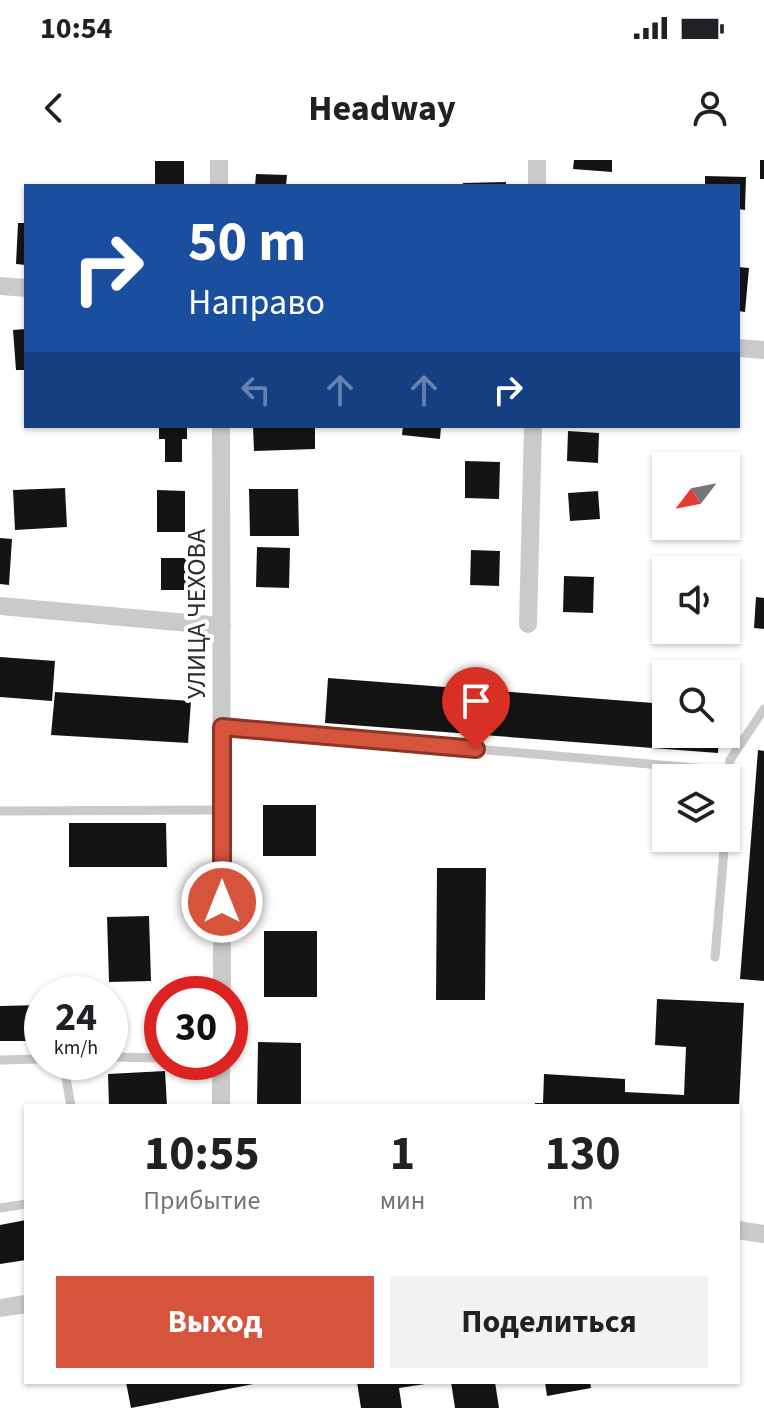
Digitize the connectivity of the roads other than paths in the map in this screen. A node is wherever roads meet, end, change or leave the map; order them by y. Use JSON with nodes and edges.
{"nodes":[{"id":1,"x":219,"y":160,"type":"edge"},
{"id":2,"x":537,"y":160,"type":"edge"},
{"id":3,"x":219,"y":184,"type":"edge"},
{"id":4,"x":537,"y":184,"type":"edge"},
{"id":5,"x":0,"y":286,"type":"edge"},
{"id":6,"x":24,"y":288,"type":"edge"},
{"id":7,"x":740,"y":348,"type":"edge"},
{"id":8,"x":764,"y":350,"type":"edge"},
{"id":9,"x":221,"y":428,"type":"edge"},
{"id":10,"x":533,"y":428,"type":"edge"},
{"id":11,"x":0,"y":606,"type":"edge"},
{"id":12,"x":528,"y":624,"type":"dead end"},
{"id":13,"x":222,"y":626,"type":"junction"},
{"id":14,"x":764,"y":709,"type":"edge"},
{"id":15,"x":222,"y":727,"type":"junction"},
{"id":16,"x":652,"y":764,"type":"edge"},
{"id":17,"x":730,"y":764,"type":"edge"},
{"id":18,"x":222,"y":810,"type":"junction"},
{"id":19,"x":0,"y":811,"type":"edge"},
{"id":20,"x":724,"y":852,"type":"edge"},
{"id":21,"x":715,"y":957,"type":"dead end"},
{"id":22,"x":222,"y":976,"type":"edge"},
{"id":23,"x":24,"y":1059,"type":"edge"},
{"id":24,"x":0,"y":1060,"type":"edge"},
{"id":25,"x":66,"y":1080,"type":"edge"},
{"id":26,"x":221,"y":1080,"type":"edge"},
{"id":27,"x":71,"y":1104,"type":"edge"},
{"id":28,"x":221,"y":1104,"type":"edge"},
{"id":29,"x":24,"y":1204,"type":"edge"},
{"id":30,"x":0,"y":1208,"type":"edge"},
{"id":31,"x":740,"y":1230,"type":"edge"},
{"id":32,"x":764,"y":1234,"type":"edge"},
{"id":33,"x":24,"y":1304,"type":"edge"},
{"id":34,"x":0,"y":1308,"type":"edge"}],
"edges":[{"from":1,"to":3,"type":"street"},
{"from":2,"to":4,"type":"street"},
{"from":5,"to":6,"type":"street"},
{"from":7,"to":8,"type":"street"},
{"from":9,"to":13,"type":"street","name":"УЛИЦА ЧЕХОВА"},
{"from":10,"to":12,"type":"street"},
{"from":11,"to":13,"type":"street"},
{"from":13,"to":15,"type":"street","name":"УЛИЦА ЧЕХОВА"},
{"from":14,"to":17,"type":"lane"},
{"from":15,"to":16,"type":"lane"},
{"from":15,"to":18,"type":"street","name":"УЛИЦА ЧЕХОВА"},
{"from":18,"to":19,"type":"lane"},
{"from":18,"to":22,"type":"street","name":"УЛИЦА ЧЕХОВА"},
{"from":20,"to":21,"type":"lane"},
{"from":23,"to":24,"type":"lane"},
{"from":25,"to":27,"type":"lane"},
{"from":26,"to":28,"type":"street"},
{"from":29,"to":30,"type":"lane"},
{"from":31,"to":32,"type":"street"},
{"from":33,"to":34,"type":"street"}]}
